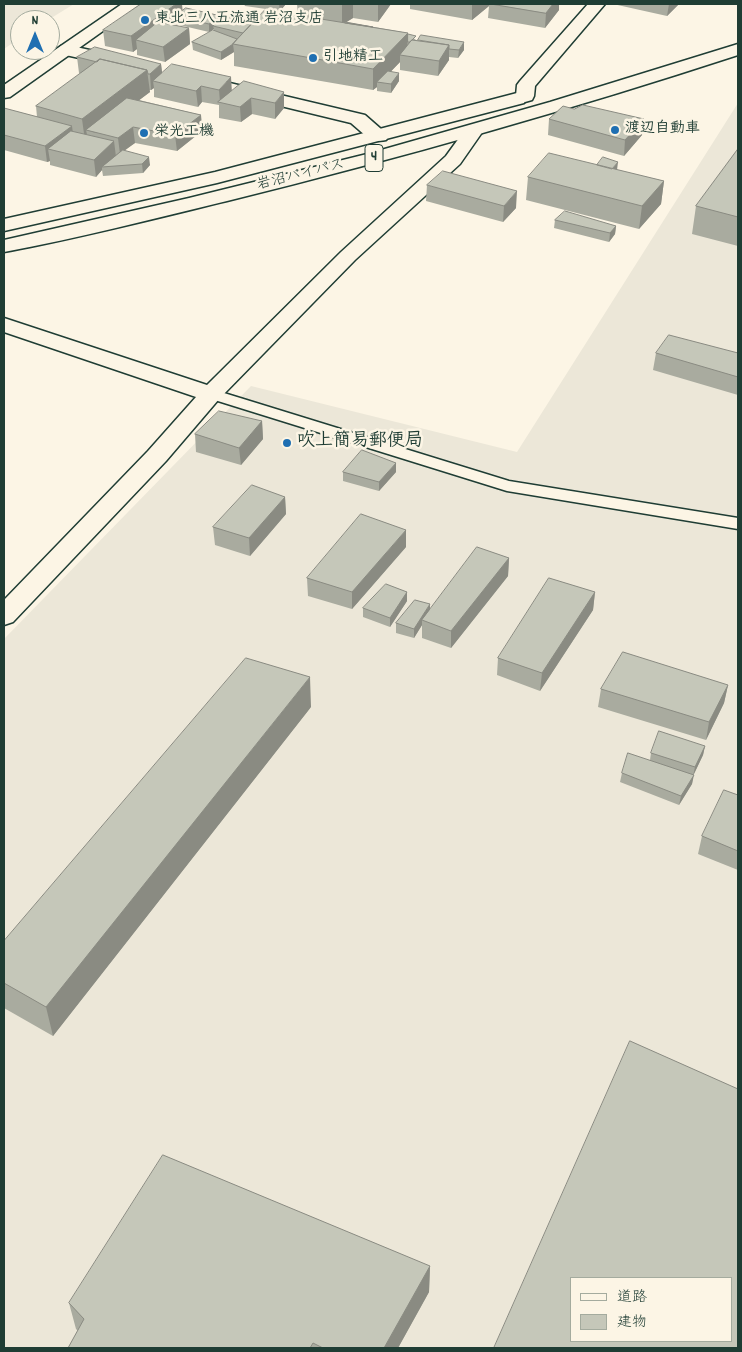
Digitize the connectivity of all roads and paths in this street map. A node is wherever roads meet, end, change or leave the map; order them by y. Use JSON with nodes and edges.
{"nodes":[{"id":1,"x":132,"y":4,"type":"edge"},
{"id":2,"x":597,"y":4,"type":"edge"},
{"id":3,"x":738,"y":32,"type":"edge"},
{"id":4,"x":738,"y":49,"type":"edge"},
{"id":5,"x":67,"y":50,"type":"junction"},
{"id":6,"x":132,"y":65,"type":"edge"},
{"id":7,"x":179,"y":76,"type":"edge"},
{"id":8,"x":578,"y":81,"type":"dead end"},
{"id":9,"x":4,"y":93,"type":"edge"},
{"id":10,"x":474,"y":130,"type":"junction"},
{"id":11,"x":378,"y":136,"type":"junction"},
{"id":12,"x":4,"y":224,"type":"edge"},
{"id":13,"x":4,"y":246,"type":"edge"},
{"id":14,"x":4,"y":325,"type":"edge"},
{"id":15,"x":211,"y":394,"type":"junction"},
{"id":16,"x":738,"y":524,"type":"edge"},
{"id":17,"x":4,"y":616,"type":"edge"}],
"edges":[{"from":1,"to":5,"type":"main road"},
{"from":2,"to":11,"type":"main road","name":"岩沼バイパス","number":"4"},
{"from":3,"to":8,"type":"main road"},
{"from":4,"to":10,"type":"main road","name":"岩沼バイパス","number":"4"},
{"from":5,"to":6,"type":"main road"},
{"from":5,"to":9,"type":"main road"},
{"from":7,"to":11,"type":"main road"},
{"from":10,"to":13,"type":"main road","name":"岩沼バイパス","number":"4"},
{"from":10,"to":15,"type":"main road"},
{"from":11,"to":12,"type":"main road","name":"岩沼バイパス","number":"4"},
{"from":14,"to":15,"type":"main road"},
{"from":15,"to":16,"type":"lane"},
{"from":15,"to":17,"type":"main road"}]}
